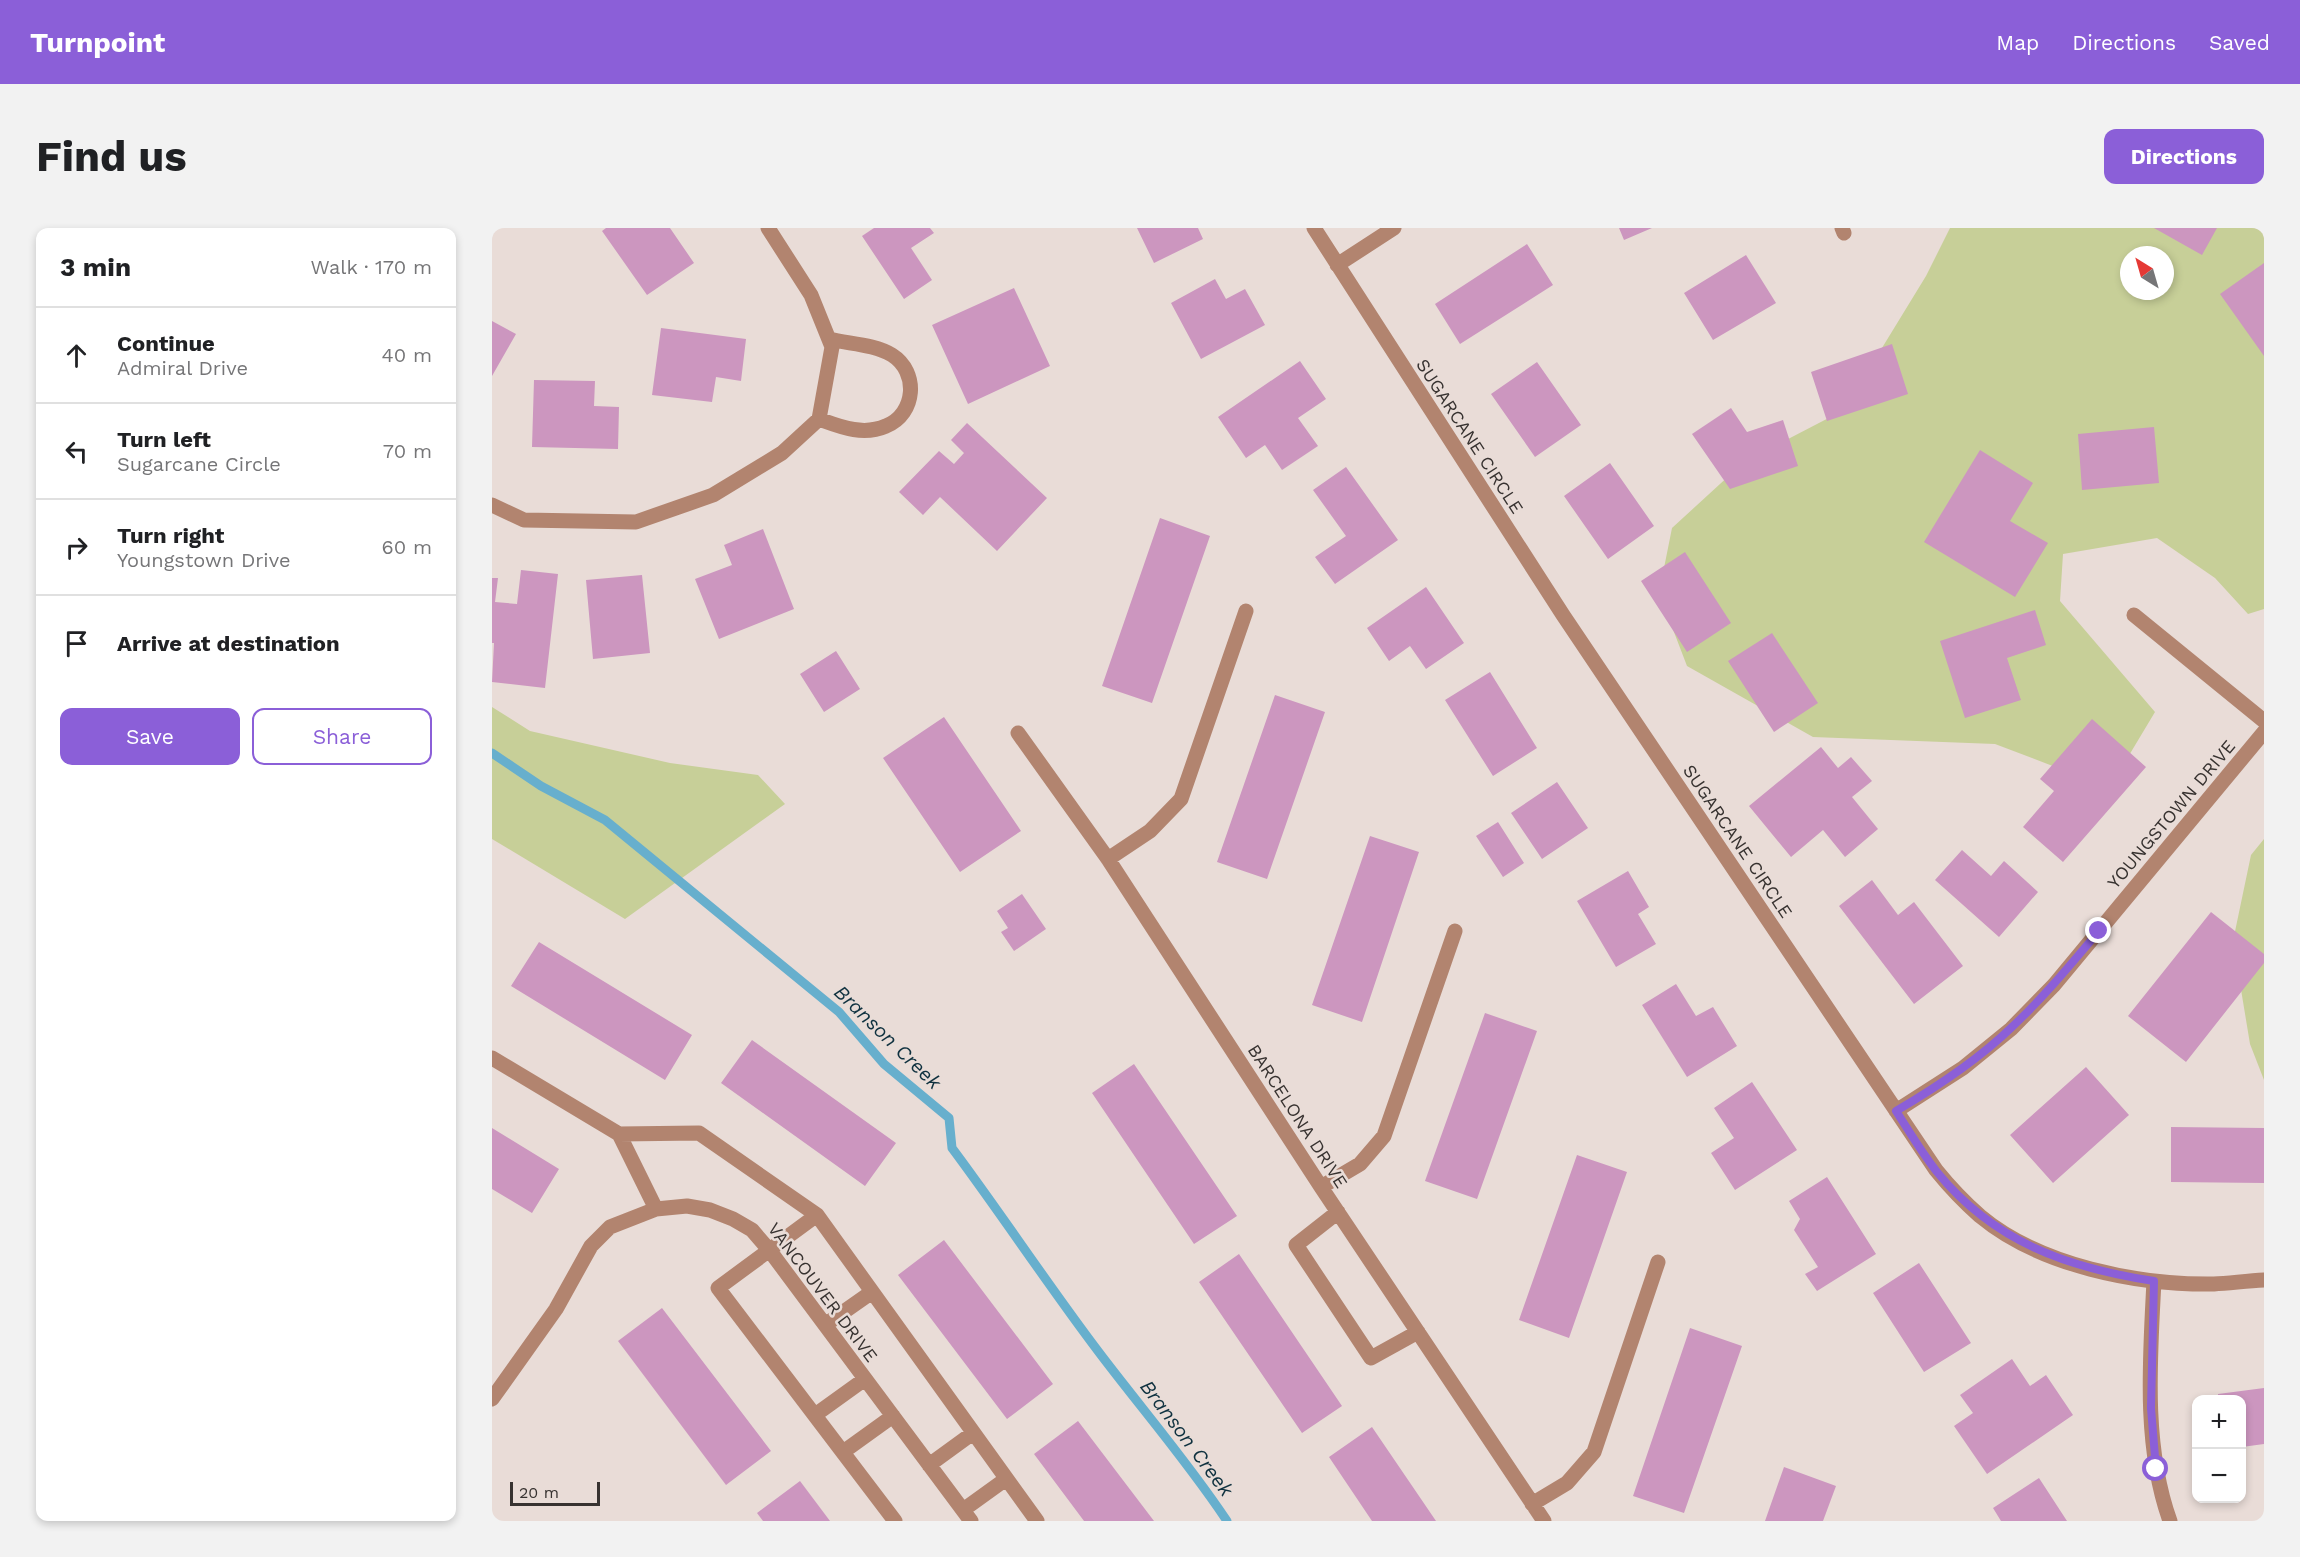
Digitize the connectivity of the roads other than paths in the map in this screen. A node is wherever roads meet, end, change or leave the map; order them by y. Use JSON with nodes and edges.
{"nodes":[{"id":1,"x":768,"y":228,"type":"edge"},
{"id":2,"x":1314,"y":228,"type":"edge"},
{"id":3,"x":1394,"y":228,"type":"edge"},
{"id":4,"x":1336,"y":265,"type":"junction"},
{"id":5,"x":829,"y":339,"type":"junction"},
{"id":6,"x":819,"y":419,"type":"junction"},
{"id":7,"x":492,"y":505,"type":"edge"},
{"id":8,"x":1246,"y":611,"type":"dead end"},
{"id":9,"x":2134,"y":615,"type":"dead end"},
{"id":10,"x":2264,"y":721,"type":"edge"},
{"id":11,"x":2264,"y":732,"type":"edge"},
{"id":12,"x":1018,"y":733,"type":"dead end"},
{"id":13,"x":1108,"y":859,"type":"junction"},
{"id":14,"x":1455,"y":931,"type":"dead end"},
{"id":15,"x":492,"y":1058,"type":"edge"},
{"id":16,"x":1896,"y":1111,"type":"junction"},
{"id":17,"x":619,"y":1134,"type":"junction"},
{"id":18,"x":1322,"y":1187,"type":"junction"},
{"id":19,"x":656,"y":1209,"type":"junction"},
{"id":20,"x":1338,"y":1212,"type":"junction"},
{"id":21,"x":817,"y":1215,"type":"junction"},
{"id":22,"x":770,"y":1251,"type":"junction"},
{"id":23,"x":1658,"y":1262,"type":"dead end"},
{"id":24,"x":2264,"y":1280,"type":"edge"},
{"id":25,"x":2154,"y":1281,"type":"junction"},
{"id":26,"x":872,"y":1292,"type":"junction"},
{"id":27,"x":825,"y":1325,"type":"junction"},
{"id":28,"x":1418,"y":1332,"type":"junction"},
{"id":29,"x":865,"y":1379,"type":"junction"},
{"id":30,"x":492,"y":1399,"type":"edge"},
{"id":31,"x":815,"y":1415,"type":"junction"},
{"id":32,"x":892,"y":1416,"type":"junction"},
{"id":33,"x":973,"y":1433,"type":"junction"},
{"id":34,"x":843,"y":1452,"type":"junction"},
{"id":35,"x":929,"y":1465,"type":"junction"},
{"id":36,"x":1006,"y":1479,"type":"junction"},
{"id":37,"x":1533,"y":1504,"type":"junction"},
{"id":38,"x":967,"y":1516,"type":"edge"},
{"id":39,"x":895,"y":1521,"type":"edge"},
{"id":40,"x":1037,"y":1521,"type":"edge"},
{"id":41,"x":1544,"y":1521,"type":"edge"},
{"id":42,"x":2170,"y":1521,"type":"edge"}],
"edges":[{"from":1,"to":5,"type":"street"},
{"from":2,"to":4,"type":"street","name":"SUGARCANE CIRCLE"},
{"from":3,"to":4,"type":"street"},
{"from":4,"to":16,"type":"street","name":"SUGARCANE CIRCLE"},
{"from":5,"to":6,"type":"street"},
{"from":5,"to":6,"type":"street"},
{"from":6,"to":7,"type":"street"},
{"from":8,"to":13,"type":"street"},
{"from":9,"to":10,"type":"street"},
{"from":11,"to":16,"type":"street","name":"YOUNGSTOWN DRIVE"},
{"from":12,"to":13,"type":"street","name":"BARCELONA DRIVE"},
{"from":13,"to":18,"type":"street","name":"BARCELONA DRIVE"},
{"from":14,"to":18,"type":"street"},
{"from":15,"to":17,"type":"street"},
{"from":16,"to":25,"type":"street","name":"SUGARCANE CIRCLE"},
{"from":17,"to":19,"type":"street"},
{"from":17,"to":21,"type":"street"},
{"from":18,"to":20,"type":"street","name":"BARCELONA DRIVE"},
{"from":19,"to":22,"type":"street","name":"VANCOUVER DRIVE"},
{"from":19,"to":30,"type":"street","name":"VANCOUVER DRIVE"},
{"from":20,"to":28,"type":"street","name":"BARCELONA DRIVE"},
{"from":20,"to":28,"type":"street"},
{"from":21,"to":22,"type":"street"},
{"from":21,"to":26,"type":"street"},
{"from":22,"to":27,"type":"street","name":"VANCOUVER DRIVE"},
{"from":22,"to":31,"type":"street"},
{"from":23,"to":37,"type":"street"},
{"from":24,"to":25,"type":"street","name":"SUGARCANE CIRCLE"},
{"from":25,"to":42,"type":"street"},
{"from":26,"to":27,"type":"street"},
{"from":26,"to":33,"type":"street"},
{"from":27,"to":29,"type":"street","name":"VANCOUVER DRIVE"},
{"from":28,"to":37,"type":"street","name":"BARCELONA DRIVE"},
{"from":29,"to":31,"type":"street"},
{"from":29,"to":32,"type":"street","name":"VANCOUVER DRIVE"},
{"from":31,"to":34,"type":"street"},
{"from":32,"to":34,"type":"street"},
{"from":32,"to":35,"type":"street","name":"VANCOUVER DRIVE"},
{"from":33,"to":35,"type":"street"},
{"from":33,"to":36,"type":"street"},
{"from":34,"to":39,"type":"street"},
{"from":35,"to":38,"type":"street","name":"VANCOUVER DRIVE"},
{"from":36,"to":38,"type":"street"},
{"from":36,"to":40,"type":"street"},
{"from":37,"to":41,"type":"street","name":"BARCELONA DRIVE"}]}
